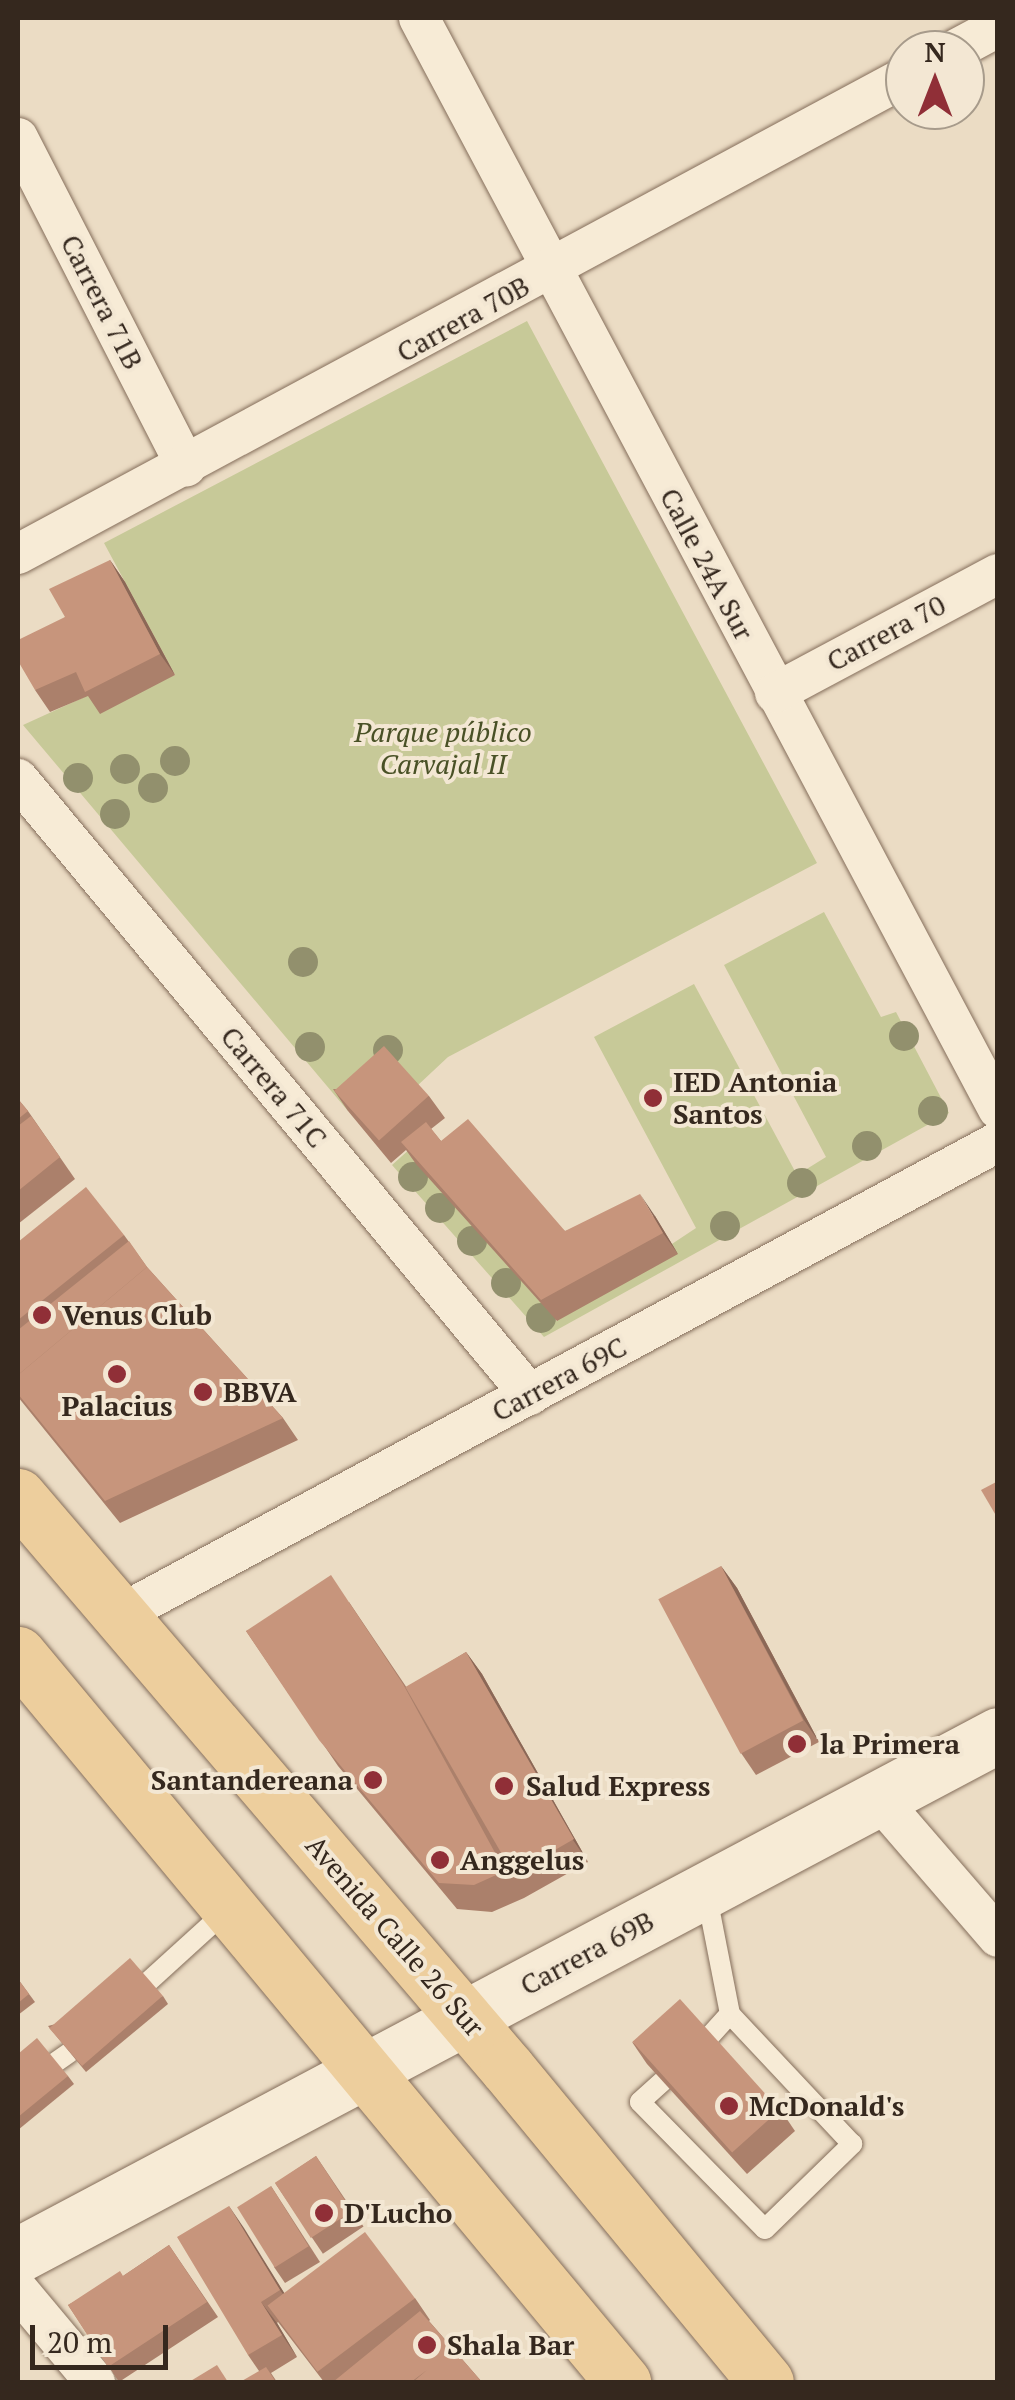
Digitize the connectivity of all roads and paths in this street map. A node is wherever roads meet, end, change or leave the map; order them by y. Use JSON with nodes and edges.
{"nodes":[{"id":1,"x":419,"y":18,"type":"edge"},
{"id":2,"x":885,"y":88,"type":"edge"},
{"id":3,"x":18,"y":138,"type":"edge"},
{"id":4,"x":550,"y":270,"type":"junction"},
{"id":5,"x":186,"y":466,"type":"junction"},
{"id":6,"x":18,"y":554,"type":"edge"},
{"id":7,"x":998,"y":574,"type":"edge"},
{"id":8,"x":775,"y":693,"type":"junction"},
{"id":9,"x":18,"y":779,"type":"edge"},
{"id":10,"x":998,"y":1109,"type":"edge"},
{"id":11,"x":998,"y":1142,"type":"edge"},
{"id":12,"x":530,"y":1394,"type":"junction"},
{"id":13,"x":18,"y":1496,"type":"edge"},
{"id":14,"x":119,"y":1616,"type":"junction"},
{"id":15,"x":18,"y":1654,"type":"edge"},
{"id":16,"x":998,"y":1735,"type":"edge"},
{"id":17,"x":879,"y":1799,"type":"junction"},
{"id":18,"x":706,"y":1890,"type":"junction"},
{"id":19,"x":231,"y":1906,"type":"junction"},
{"id":20,"x":998,"y":1937,"type":"edge"},
{"id":21,"x":149,"y":1981,"type":"edge"},
{"id":22,"x":730,"y":2014,"type":"junction"},
{"id":23,"x":464,"y":2016,"type":"junction"},
{"id":24,"x":709,"y":2037,"type":"edge"},
{"id":25,"x":362,"y":2070,"type":"junction"},
{"id":26,"x":663,"y":2081,"type":"edge"},
{"id":27,"x":18,"y":2256,"type":"edge"},
{"id":28,"x":18,"y":2290,"type":"edge"},
{"id":29,"x":95,"y":2382,"type":"edge"},
{"id":30,"x":623,"y":2382,"type":"edge"},
{"id":31,"x":766,"y":2382,"type":"edge"}],
"edges":[{"from":1,"to":4,"type":"street","name":"Calle 24A Sur"},
{"from":2,"to":4,"type":"street","name":"Carrera 70B"},
{"from":3,"to":5,"type":"street","name":"Carrera 71B"},
{"from":4,"to":5,"type":"street","name":"Carrera 70B"},
{"from":4,"to":8,"type":"street","name":"Calle 24A Sur"},
{"from":5,"to":6,"type":"street","name":"Carrera 70B"},
{"from":7,"to":8,"type":"street","name":"Carrera 70"},
{"from":8,"to":10,"type":"street","name":"Calle 24A Sur"},
{"from":9,"to":12,"type":"street","name":"Carrera 71C"},
{"from":11,"to":12,"type":"street","name":"Carrera 69C"},
{"from":12,"to":14,"type":"street","name":"Carrera 69C"},
{"from":13,"to":14,"type":"main road","name":"Avenida Calle 26 Sur"},
{"from":14,"to":23,"type":"main road","name":"Avenida Calle 26 Sur"},
{"from":15,"to":19,"type":"main road"},
{"from":16,"to":17,"type":"street","name":"Carrera 69B"},
{"from":17,"to":18,"type":"street","name":"Carrera 69B"},
{"from":17,"to":20,"type":"street"},
{"from":18,"to":22,"type":"lane"},
{"from":18,"to":23,"type":"street","name":"Carrera 69B"},
{"from":19,"to":21,"type":"lane"},
{"from":19,"to":25,"type":"main road"},
{"from":22,"to":24,"type":"lane"},
{"from":22,"to":26,"type":"lane"},
{"from":23,"to":25,"type":"street","name":"Carrera 69B"},
{"from":23,"to":31,"type":"main road","name":"Avenida Calle 26 Sur"},
{"from":25,"to":27,"type":"street","name":"Carrera 69B"},
{"from":25,"to":30,"type":"main road"},
{"from":28,"to":29,"type":"street"}]}
